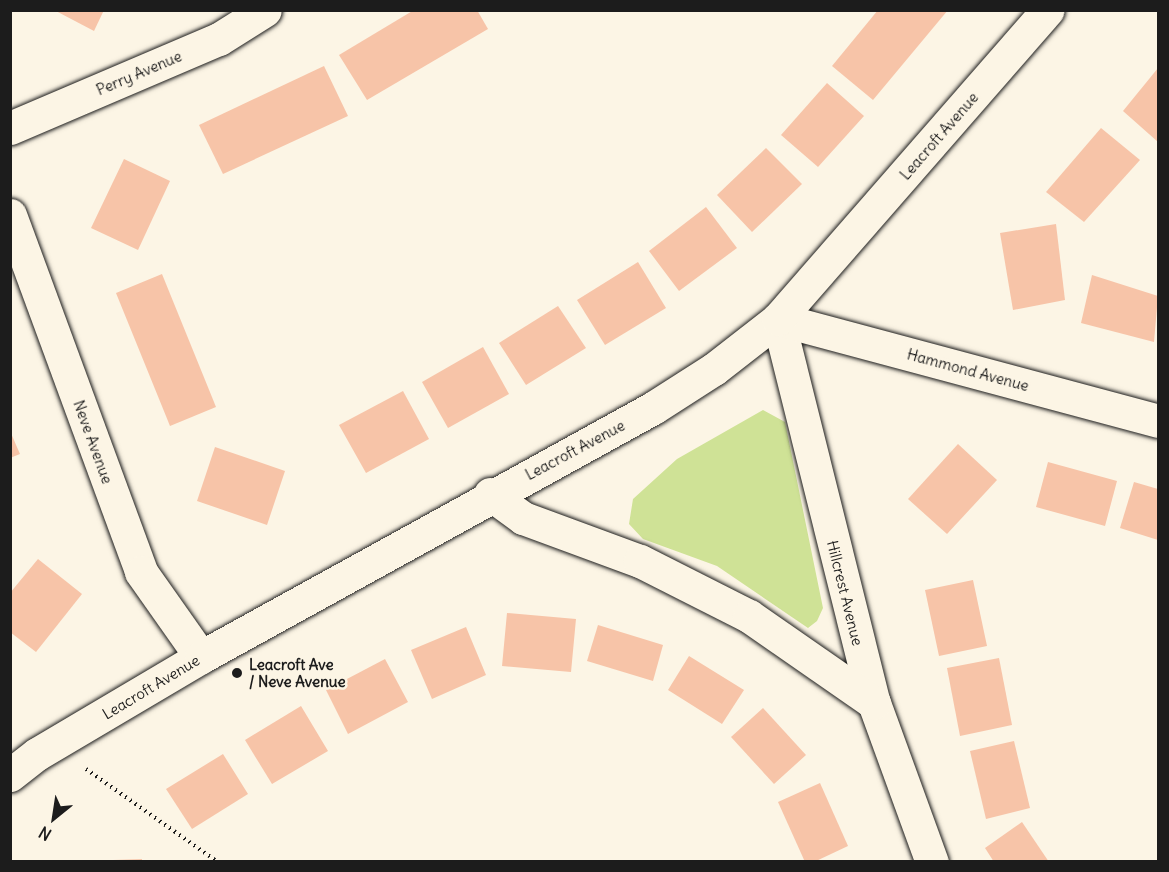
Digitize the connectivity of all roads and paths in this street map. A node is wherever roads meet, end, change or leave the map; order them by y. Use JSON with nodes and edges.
{"nodes":[{"id":1,"x":265,"y":10,"type":"edge"},
{"id":2,"x":1048,"y":10,"type":"edge"},
{"id":3,"x":10,"y":128,"type":"edge"},
{"id":4,"x":10,"y":215,"type":"edge"},
{"id":5,"x":778,"y":319,"type":"junction"},
{"id":6,"x":1158,"y":422,"type":"edge"},
{"id":7,"x":490,"y":494,"type":"junction"},
{"id":8,"x":201,"y":657,"type":"junction"},
{"id":9,"x":874,"y":703,"type":"junction"},
{"id":10,"x":51,"y":745,"type":"junction"},
{"id":11,"x":10,"y":775,"type":"edge"},
{"id":12,"x":218,"y":861,"type":"edge"},
{"id":13,"x":932,"y":861,"type":"edge"}],
"edges":[{"from":1,"to":3,"type":"street","name":"Perry Avenue"},
{"from":2,"to":5,"type":"street","name":"Leacroft Avenue"},
{"from":4,"to":8,"type":"street","name":"Neve Avenue"},
{"from":5,"to":6,"type":"street","name":"Hammond Avenue"},
{"from":5,"to":7,"type":"street","name":"Leacroft Avenue"},
{"from":5,"to":9,"type":"street","name":"Hillcrest Avenue"},
{"from":7,"to":8,"type":"street","name":"Leacroft Avenue"},
{"from":7,"to":9,"type":"street"},
{"from":8,"to":10,"type":"street","name":"Leacroft Avenue"},
{"from":9,"to":13,"type":"street","name":"Hillcrest Avenue"},
{"from":10,"to":11,"type":"street","name":"Leacroft Avenue"},
{"from":10,"to":12,"type":"path"}]}
